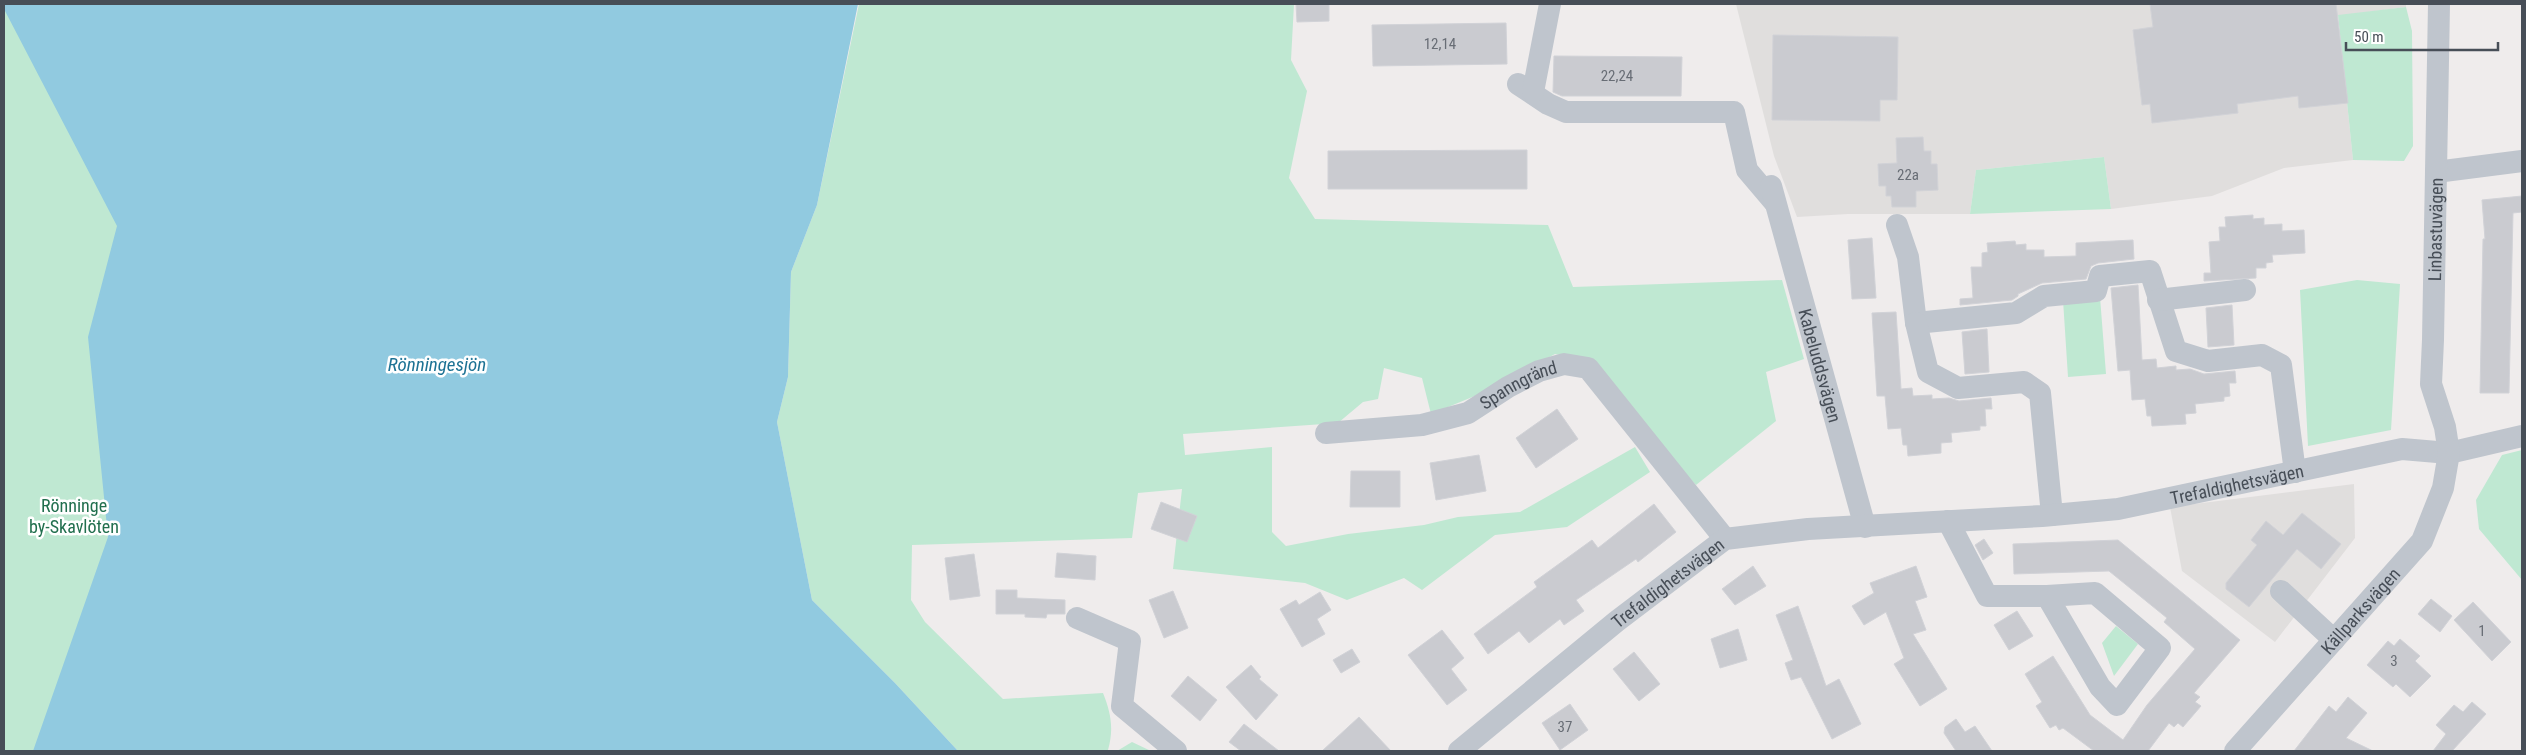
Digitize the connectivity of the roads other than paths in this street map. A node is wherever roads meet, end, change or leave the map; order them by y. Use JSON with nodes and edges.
{"nodes":[{"id":1,"x":1550,"y":4,"type":"edge"},
{"id":2,"x":2439,"y":4,"type":"edge"},
{"id":3,"x":2522,"y":160,"type":"edge"},
{"id":4,"x":2436,"y":172,"type":"junction"},
{"id":5,"x":1897,"y":225,"type":"dead end"},
{"id":6,"x":2245,"y":290,"type":"dead end"},
{"id":7,"x":2158,"y":300,"type":"junction"},
{"id":8,"x":1916,"y":323,"type":"junction"},
{"id":9,"x":1326,"y":433,"type":"dead end"},
{"id":10,"x":2522,"y":436,"type":"edge"},
{"id":11,"x":2449,"y":452,"type":"junction"},
{"id":12,"x":2295,"y":472,"type":"junction"},
{"id":13,"x":2052,"y":515,"type":"junction"},
{"id":14,"x":1948,"y":521,"type":"junction"},
{"id":15,"x":1865,"y":527,"type":"junction"},
{"id":16,"x":1725,"y":540,"type":"junction"},
{"id":17,"x":2281,"y":591,"type":"dead end"},
{"id":18,"x":2047,"y":596,"type":"junction"},
{"id":19,"x":1077,"y":618,"type":"dead end"},
{"id":20,"x":2334,"y":640,"type":"junction"},
{"id":21,"x":1176,"y":751,"type":"edge"},
{"id":22,"x":1459,"y":751,"type":"edge"},
{"id":23,"x":2235,"y":751,"type":"edge"}],
"edges":[{"from":1,"to":15,"type":"street","name":"Kabeluddsvägen"},
{"from":2,"to":4,"type":"street","name":"Linbastuvägen"},
{"from":3,"to":4,"type":"street"},
{"from":4,"to":11,"type":"street","name":"Linbastuvägen"},
{"from":5,"to":8,"type":"street"},
{"from":6,"to":7,"type":"street"},
{"from":7,"to":8,"type":"street"},
{"from":7,"to":12,"type":"street"},
{"from":8,"to":13,"type":"street"},
{"from":9,"to":16,"type":"street","name":"Spanngränd"},
{"from":10,"to":11,"type":"street","name":"Trefaldighetsvägen"},
{"from":11,"to":12,"type":"street","name":"Trefaldighetsvägen"},
{"from":11,"to":20,"type":"street","name":"Källparksvägen"},
{"from":12,"to":13,"type":"street","name":"Trefaldighetsvägen"},
{"from":13,"to":14,"type":"street","name":"Trefaldighetsvägen"},
{"from":14,"to":15,"type":"street","name":"Trefaldighetsvägen"},
{"from":14,"to":18,"type":"street"},
{"from":15,"to":16,"type":"street","name":"Trefaldighetsvägen"},
{"from":16,"to":22,"type":"street","name":"Trefaldighetsvägen"},
{"from":17,"to":20,"type":"street"},
{"from":18,"to":18,"type":"street"},
{"from":19,"to":21,"type":"street"},
{"from":20,"to":23,"type":"street","name":"Källparksvägen"}]}
